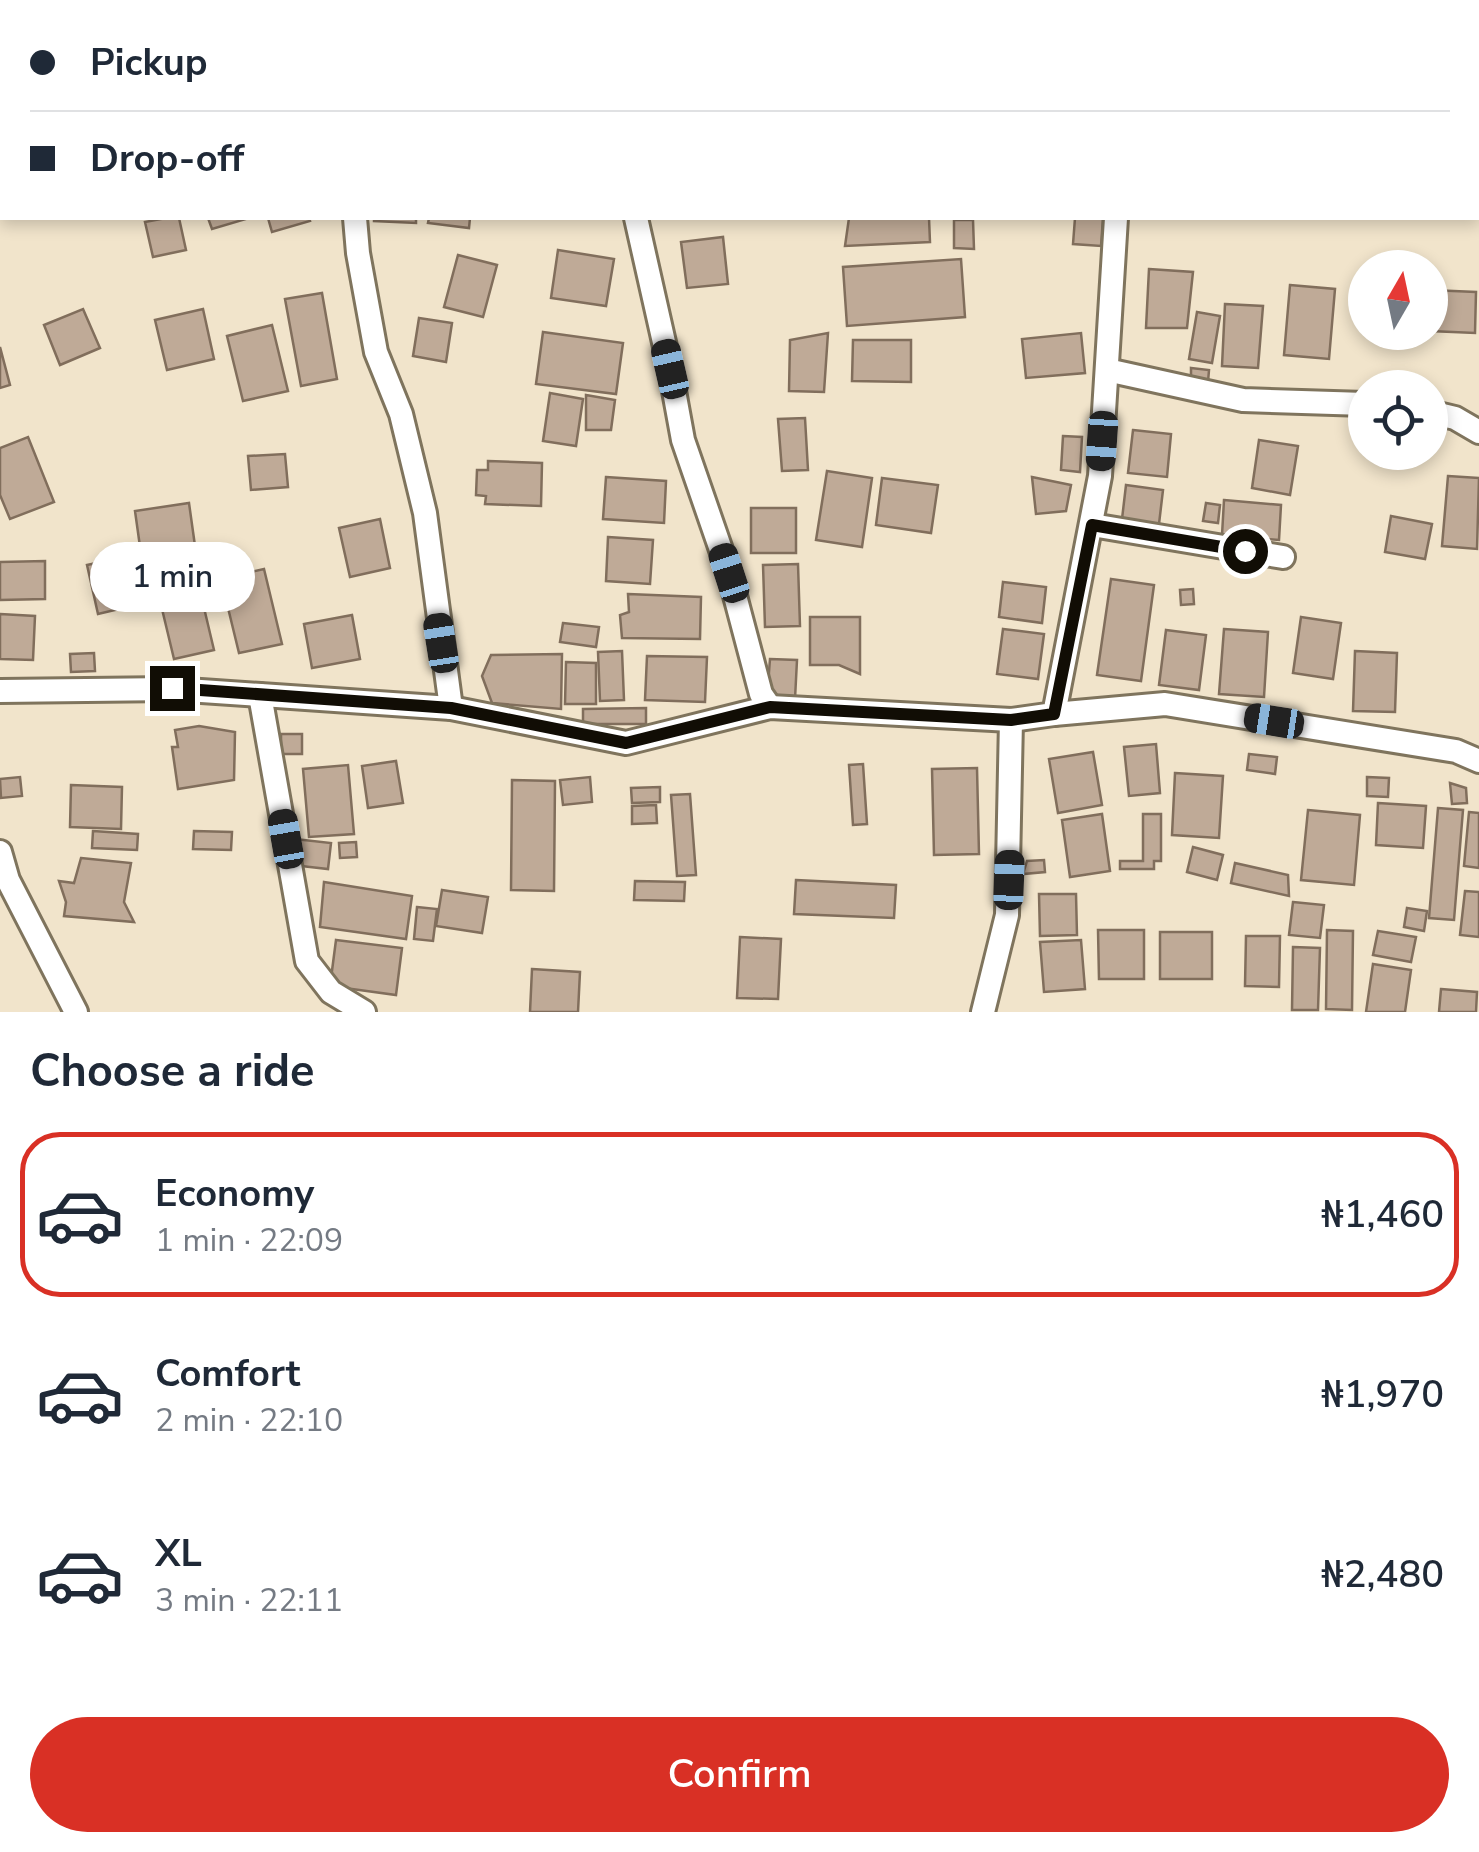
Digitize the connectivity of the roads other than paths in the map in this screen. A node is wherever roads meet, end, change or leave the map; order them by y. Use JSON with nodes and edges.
{"nodes":[{"id":1,"x":355,"y":220,"type":"edge"},
{"id":2,"x":636,"y":220,"type":"edge"},
{"id":3,"x":1116,"y":220,"type":"edge"},
{"id":4,"x":1106,"y":370,"type":"junction"},
{"id":5,"x":1348,"y":403,"type":"edge"},
{"id":6,"x":1448,"y":416,"type":"edge"},
{"id":7,"x":1479,"y":432,"type":"edge"},
{"id":8,"x":1092,"y":525,"type":"junction"},
{"id":9,"x":1283,"y":557,"type":"dead end"},
{"id":10,"x":0,"y":691,"type":"edge"},
{"id":11,"x":260,"y":695,"type":"junction"},
{"id":12,"x":770,"y":707,"type":"junction"},
{"id":13,"x":451,"y":708,"type":"junction"},
{"id":14,"x":1054,"y":714,"type":"junction"},
{"id":15,"x":1011,"y":720,"type":"junction"},
{"id":16,"x":1479,"y":761,"type":"edge"},
{"id":17,"x":0,"y":852,"type":"edge"},
{"id":18,"x":76,"y":1012,"type":"edge"},
{"id":19,"x":364,"y":1012,"type":"edge"},
{"id":20,"x":983,"y":1012,"type":"edge"}],
"edges":[{"from":1,"to":13,"type":"street"},
{"from":2,"to":12,"type":"street"},
{"from":3,"to":4,"type":"street"},
{"from":4,"to":5,"type":"street"},
{"from":4,"to":8,"type":"street"},
{"from":6,"to":7,"type":"street"},
{"from":8,"to":9,"type":"street"},
{"from":8,"to":14,"type":"street"},
{"from":10,"to":11,"type":"street"},
{"from":11,"to":13,"type":"street"},
{"from":11,"to":19,"type":"street"},
{"from":12,"to":13,"type":"street"},
{"from":12,"to":15,"type":"street"},
{"from":14,"to":15,"type":"street"},
{"from":14,"to":16,"type":"street"},
{"from":15,"to":20,"type":"street"},
{"from":17,"to":18,"type":"street"}]}
